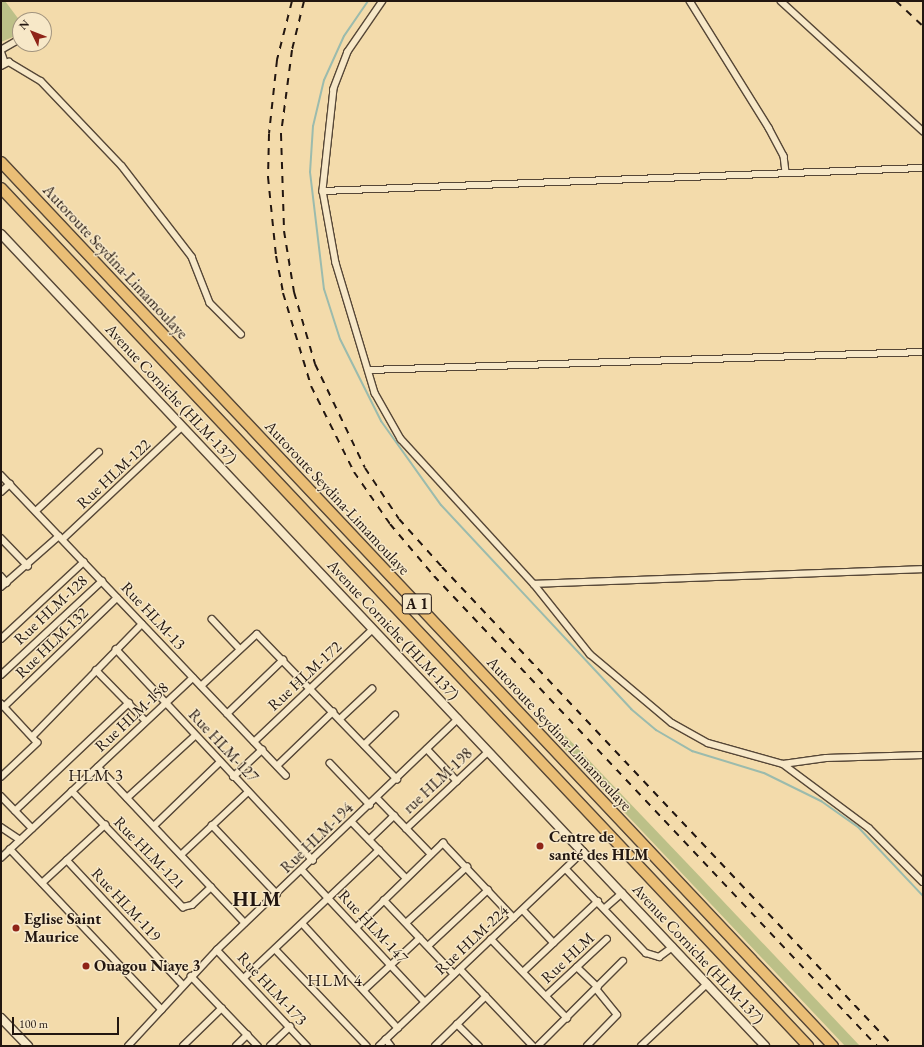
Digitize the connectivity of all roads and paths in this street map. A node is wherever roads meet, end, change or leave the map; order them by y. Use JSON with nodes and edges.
{"nodes":[{"id":1,"x":383,"y":1,"type":"edge"},
{"id":2,"x":690,"y":1,"type":"edge"},
{"id":3,"x":781,"y":1,"type":"edge"},
{"id":4,"x":12,"y":44,"type":"edge"},
{"id":5,"x":1,"y":51,"type":"edge"},
{"id":6,"x":3,"y":64,"type":"edge"},
{"id":7,"x":923,"y":131,"type":"edge"},
{"id":8,"x":1,"y":162,"type":"edge"},
{"id":9,"x":923,"y":168,"type":"edge"},
{"id":10,"x":786,"y":174,"type":"junction"},
{"id":11,"x":1,"y":188,"type":"edge"},
{"id":12,"x":323,"y":191,"type":"junction"},
{"id":13,"x":1,"y":234,"type":"edge"},
{"id":14,"x":241,"y":334,"type":"dead end"},
{"id":15,"x":923,"y":352,"type":"edge"},
{"id":16,"x":369,"y":370,"type":"junction"},
{"id":17,"x":182,"y":427,"type":"junction"},
{"id":18,"x":99,"y":452,"type":"dead end"},
{"id":19,"x":1,"y":475,"type":"edge"},
{"id":20,"x":10,"y":484,"type":"junction"},
{"id":21,"x":1,"y":492,"type":"edge"},
{"id":22,"x":36,"y":511,"type":"junction"},
{"id":23,"x":1,"y":538,"type":"edge"},
{"id":24,"x":61,"y":538,"type":"junction"},
{"id":25,"x":84,"y":562,"type":"junction"},
{"id":26,"x":28,"y":566,"type":"junction"},
{"id":27,"x":923,"y":569,"type":"edge"},
{"id":28,"x":1,"y":576,"type":"edge"},
{"id":29,"x":102,"y":581,"type":"junction"},
{"id":30,"x":7,"y":583,"type":"junction"},
{"id":31,"x":534,"y":584,"type":"junction"},
{"id":32,"x":1,"y":587,"type":"edge"},
{"id":33,"x":118,"y":598,"type":"junction"},
{"id":34,"x":212,"y":620,"type":"dead end"},
{"id":35,"x":142,"y":624,"type":"junction"},
{"id":36,"x":373,"y":629,"type":"junction"},
{"id":37,"x":1,"y":639,"type":"edge"},
{"id":38,"x":116,"y":649,"type":"junction"},
{"id":39,"x":240,"y":649,"type":"junction"},
{"id":40,"x":282,"y":660,"type":"junction"},
{"id":41,"x":96,"y":670,"type":"junction"},
{"id":42,"x":1,"y":675,"type":"edge"},
{"id":43,"x":193,"y":678,"type":"junction"},
{"id":44,"x":200,"y":686,"type":"junction"},
{"id":45,"x":310,"y":689,"type":"junction"},
{"id":46,"x":372,"y":689,"type":"dead end"},
{"id":47,"x":129,"y":703,"type":"junction"},
{"id":48,"x":165,"y":704,"type":"junction"},
{"id":49,"x":2,"y":705,"type":"edge"},
{"id":50,"x":333,"y":712,"type":"junction"},
{"id":51,"x":227,"y":714,"type":"junction"},
{"id":52,"x":395,"y":715,"type":"dead end"},
{"id":53,"x":340,"y":719,"type":"junction"},
{"id":54,"x":458,"y":719,"type":"junction"},
{"id":55,"x":146,"y":721,"type":"junction"},
{"id":56,"x":33,"y":736,"type":"junction"},
{"id":57,"x":195,"y":736,"type":"junction"},
{"id":58,"x":254,"y":742,"type":"junction"},
{"id":59,"x":364,"y":745,"type":"junction"},
{"id":60,"x":427,"y":749,"type":"junction"},
{"id":61,"x":262,"y":750,"type":"junction"},
{"id":62,"x":488,"y":752,"type":"junction"},
{"id":63,"x":923,"y":755,"type":"edge"},
{"id":64,"x":220,"y":762,"type":"junction"},
{"id":65,"x":330,"y":763,"type":"dead end"},
{"id":66,"x":783,"y":764,"type":"junction"},
{"id":67,"x":98,"y":766,"type":"junction"},
{"id":68,"x":277,"y":766,"type":"junction"},
{"id":69,"x":286,"y":775,"type":"dead end"},
{"id":70,"x":233,"y":776,"type":"junction"},
{"id":71,"x":1,"y":777,"type":"edge"},
{"id":72,"x":397,"y":779,"type":"junction"},
{"id":73,"x":457,"y":781,"type":"junction"},
{"id":74,"x":72,"y":791,"type":"junction"},
{"id":75,"x":248,"y":792,"type":"junction"},
{"id":76,"x":1,"y":796,"type":"edge"},
{"id":77,"x":127,"y":798,"type":"junction"},
{"id":78,"x":377,"y":798,"type":"junction"},
{"id":79,"x":370,"y":805,"type":"junction"},
{"id":80,"x":15,"y":811,"type":"junction"},
{"id":81,"x":394,"y":816,"type":"junction"},
{"id":82,"x":352,"y":822,"type":"junction"},
{"id":83,"x":105,"y":825,"type":"junction"},
{"id":84,"x":154,"y":826,"type":"junction"},
{"id":85,"x":212,"y":826,"type":"junction"},
{"id":86,"x":1,"y":827,"type":"edge"},
{"id":87,"x":32,"y":828,"type":"junction"},
{"id":88,"x":406,"y":828,"type":"junction"},
{"id":89,"x":20,"y":840,"type":"junction"},
{"id":90,"x":369,"y":840,"type":"junction"},
{"id":91,"x":10,"y":849,"type":"junction"},
{"id":92,"x":379,"y":850,"type":"junction"},
{"id":93,"x":583,"y":852,"type":"junction"},
{"id":94,"x":431,"y":854,"type":"junction"},
{"id":95,"x":181,"y":855,"type":"junction"},
{"id":96,"x":1,"y":858,"type":"edge"},
{"id":97,"x":67,"y":860,"type":"junction"},
{"id":98,"x":313,"y":860,"type":"junction"},
{"id":99,"x":467,"y":867,"type":"junction"},
{"id":100,"x":566,"y":869,"type":"junction"},
{"id":101,"x":302,"y":870,"type":"junction"},
{"id":102,"x":406,"y":878,"type":"junction"},
{"id":103,"x":923,"y":882,"type":"edge"},
{"id":104,"x":42,"y":883,"type":"junction"},
{"id":105,"x":211,"y":887,"type":"junction"},
{"id":106,"x":488,"y":890,"type":"junction"},
{"id":107,"x":622,"y":893,"type":"junction"},
{"id":108,"x":277,"y":894,"type":"junction"},
{"id":109,"x":330,"y":899,"type":"junction"},
{"id":110,"x":384,"y":900,"type":"junction"},
{"id":111,"x":598,"y":901,"type":"junction"},
{"id":112,"x":605,"y":908,"type":"junction"},
{"id":113,"x":523,"y":910,"type":"junction"},
{"id":114,"x":514,"y":918,"type":"junction"},
{"id":115,"x":245,"y":923,"type":"junction"},
{"id":116,"x":406,"y":923,"type":"junction"},
{"id":117,"x":303,"y":924,"type":"junction"},
{"id":118,"x":356,"y":928,"type":"junction"},
{"id":119,"x":420,"y":938,"type":"junction"},
{"id":120,"x":491,"y":939,"type":"junction"},
{"id":121,"x":607,"y":939,"type":"dead end"},
{"id":122,"x":554,"y":943,"type":"junction"},
{"id":123,"x":428,"y":946,"type":"junction"},
{"id":124,"x":673,"y":947,"type":"junction"},
{"id":125,"x":217,"y":950,"type":"junction"},
{"id":126,"x":276,"y":950,"type":"junction"},
{"id":127,"x":623,"y":961,"type":"dead end"},
{"id":128,"x":391,"y":965,"type":"junction"},
{"id":129,"x":577,"y":967,"type":"junction"},
{"id":130,"x":460,"y":969,"type":"junction"},
{"id":131,"x":523,"y":972,"type":"junction"},
{"id":132,"x":454,"y":974,"type":"junction"},
{"id":133,"x":191,"y":976,"type":"junction"},
{"id":134,"x":244,"y":978,"type":"junction"},
{"id":135,"x":707,"y":984,"type":"junction"},
{"id":136,"x":183,"y":985,"type":"junction"},
{"id":137,"x":597,"y":988,"type":"junction"},
{"id":138,"x":364,"y":990,"type":"junction"},
{"id":139,"x":486,"y":996,"type":"junction"},
{"id":140,"x":546,"y":996,"type":"junction"},
{"id":141,"x":425,"y":1002,"type":"junction"},
{"id":142,"x":222,"y":1008,"type":"junction"},
{"id":143,"x":162,"y":1010,"type":"junction"},
{"id":144,"x":1,"y":1018,"type":"edge"},
{"id":145,"x":567,"y":1018,"type":"junction"},
{"id":146,"x":457,"y":1024,"type":"junction"},
{"id":147,"x":290,"y":1028,"type":"junction"},
{"id":148,"x":398,"y":1028,"type":"junction"},
{"id":149,"x":248,"y":1035,"type":"junction"},
{"id":150,"x":386,"y":1040,"type":"junction"},
{"id":151,"x":28,"y":1046,"type":"edge"},
{"id":152,"x":128,"y":1046,"type":"edge"},
{"id":153,"x":184,"y":1046,"type":"edge"},
{"id":154,"x":236,"y":1046,"type":"edge"},
{"id":155,"x":258,"y":1046,"type":"edge"},
{"id":156,"x":270,"y":1046,"type":"edge"},
{"id":157,"x":307,"y":1046,"type":"edge"},
{"id":158,"x":367,"y":1046,"type":"edge"},
{"id":159,"x":379,"y":1046,"type":"edge"},
{"id":160,"x":391,"y":1046,"type":"edge"},
{"id":161,"x":435,"y":1046,"type":"edge"},
{"id":162,"x":479,"y":1046,"type":"edge"},
{"id":163,"x":533,"y":1046,"type":"edge"},
{"id":164,"x":538,"y":1046,"type":"edge"},
{"id":165,"x":588,"y":1046,"type":"edge"},
{"id":166,"x":641,"y":1046,"type":"edge"},
{"id":167,"x":765,"y":1046,"type":"edge"},
{"id":168,"x":808,"y":1046,"type":"edge"},
{"id":169,"x":833,"y":1046,"type":"edge"}],
"edges":[{"from":1,"to":12,"type":"street"},
{"from":2,"to":10,"type":"street"},
{"from":3,"to":7,"type":"street"},
{"from":4,"to":5,"type":"street"},
{"from":5,"to":6,"type":"street"},
{"from":6,"to":14,"type":"street"},
{"from":8,"to":169,"type":"highway","name":"Autoroute Seydina-Limamoulaye","number":"A 1"},
{"from":9,"to":10,"type":"street"},
{"from":10,"to":12,"type":"street"},
{"from":11,"to":168,"type":"highway","name":"Autoroute Seydina-Limamoulaye","number":"A 1"},
{"from":12,"to":16,"type":"street"},
{"from":13,"to":17,"type":"street","name":"Avenue Corniche (HLM-137)"},
{"from":15,"to":16,"type":"street"},
{"from":16,"to":31,"type":"street"},
{"from":17,"to":24,"type":"street","name":"Rue HLM-122"},
{"from":17,"to":36,"type":"street","name":"Avenue Corniche (HLM-137)"},
{"from":18,"to":22,"type":"street"},
{"from":19,"to":20,"type":"street","name":"Rue HLM-13"},
{"from":20,"to":21,"type":"street"},
{"from":20,"to":22,"type":"street","name":"Rue HLM-13"},
{"from":22,"to":24,"type":"street","name":"Rue HLM-13"},
{"from":23,"to":26,"type":"street"},
{"from":24,"to":25,"type":"street","name":"Rue HLM-13"},
{"from":24,"to":26,"type":"street","name":"Rue HLM-122"},
{"from":25,"to":29,"type":"street","name":"Rue HLM-13"},
{"from":25,"to":37,"type":"street"},
{"from":26,"to":30,"type":"street","name":"Rue HLM-122"},
{"from":27,"to":31,"type":"street"},
{"from":28,"to":30,"type":"street"},
{"from":29,"to":33,"type":"street","name":"Rue HLM-13"},
{"from":29,"to":42,"type":"street","name":"Rue HLM-128"},
{"from":30,"to":32,"type":"street","name":"Rue HLM-122"},
{"from":31,"to":66,"type":"street"},
{"from":33,"to":35,"type":"street","name":"Rue HLM-13"},
{"from":33,"to":49,"type":"street","name":"Rue HLM-132"},
{"from":34,"to":39,"type":"street"},
{"from":35,"to":38,"type":"street"},
{"from":35,"to":43,"type":"street","name":"Rue HLM-13"},
{"from":36,"to":45,"type":"street","name":"Rue HLM-172"},
{"from":36,"to":54,"type":"street","name":"Avenue Corniche (HLM-137)"},
{"from":38,"to":41,"type":"street"},
{"from":38,"to":48,"type":"street","name":"Rue HLM-127"},
{"from":39,"to":40,"type":"street"},
{"from":39,"to":44,"type":"street"},
{"from":40,"to":45,"type":"street"},
{"from":40,"to":51,"type":"street"},
{"from":41,"to":47,"type":"street"},
{"from":41,"to":56,"type":"street"},
{"from":43,"to":44,"type":"street","name":"Rue HLM-13"},
{"from":43,"to":48,"type":"street","name":"Rue HLM-158"},
{"from":44,"to":51,"type":"street","name":"Rue HLM-13"},
{"from":45,"to":50,"type":"street"},
{"from":45,"to":58,"type":"street","name":"Rue HLM-172"},
{"from":46,"to":53,"type":"street"},
{"from":47,"to":55,"type":"street"},
{"from":47,"to":80,"type":"street"},
{"from":48,"to":55,"type":"street","name":"Rue HLM-158"},
{"from":48,"to":57,"type":"street","name":"Rue HLM-127"},
{"from":49,"to":56,"type":"street"},
{"from":50,"to":53,"type":"street"},
{"from":50,"to":68,"type":"street"},
{"from":51,"to":58,"type":"street","name":"Rue HLM-13"},
{"from":52,"to":59,"type":"street"},
{"from":53,"to":59,"type":"street"},
{"from":54,"to":60,"type":"street","name":"Rue HLM-194"},
{"from":54,"to":62,"type":"street","name":"Avenue Corniche (HLM-137)"},
{"from":55,"to":67,"type":"street","name":"Rue HLM-158"},
{"from":56,"to":71,"type":"street"},
{"from":57,"to":64,"type":"street","name":"Rue HLM-127"},
{"from":57,"to":77,"type":"street"},
{"from":58,"to":61,"type":"street","name":"Rue HLM-13"},
{"from":59,"to":72,"type":"street"},
{"from":60,"to":72,"type":"street","name":"Rue HLM-194"},
{"from":60,"to":73,"type":"street"},
{"from":61,"to":68,"type":"street","name":"Rue HLM-13"},
{"from":61,"to":70,"type":"street"},
{"from":62,"to":73,"type":"street","name":"rue HLM-198"},
{"from":62,"to":93,"type":"street","name":"Avenue Corniche (HLM-137)"},
{"from":63,"to":66,"type":"street"},
{"from":64,"to":70,"type":"street","name":"Rue HLM-127"},
{"from":64,"to":84,"type":"street"},
{"from":65,"to":79,"type":"street"},
{"from":66,"to":103,"type":"street"},
{"from":67,"to":74,"type":"street","name":"Rue HLM-158"},
{"from":67,"to":77,"type":"street"},
{"from":68,"to":69,"type":"street","name":"Rue HLM-13"},
{"from":70,"to":75,"type":"street","name":"Rue HLM-127"},
{"from":72,"to":78,"type":"street","name":"Rue HLM-194"},
{"from":73,"to":88,"type":"street","name":"rue HLM-198"},
{"from":74,"to":83,"type":"street","name":"Rue HLM-121"},
{"from":74,"to":87,"type":"street","name":"Rue HLM-158"},
{"from":75,"to":85,"type":"street"},
{"from":75,"to":98,"type":"street","name":"Rue HLM-127"},
{"from":76,"to":80,"type":"street"},
{"from":77,"to":84,"type":"street"},
{"from":78,"to":79,"type":"street","name":"Rue HLM-194"},
{"from":78,"to":81,"type":"street"},
{"from":79,"to":82,"type":"street","name":"Rue HLM-194"},
{"from":80,"to":87,"type":"street"},
{"from":81,"to":88,"type":"street"},
{"from":81,"to":90,"type":"street"},
{"from":82,"to":90,"type":"street"},
{"from":82,"to":98,"type":"street","name":"Rue HLM-194"},
{"from":83,"to":97,"type":"street"},
{"from":83,"to":105,"type":"street","name":"Rue HLM-121"},
{"from":84,"to":95,"type":"street"},
{"from":85,"to":95,"type":"street"},
{"from":85,"to":108,"type":"street"},
{"from":86,"to":89,"type":"street"},
{"from":87,"to":89,"type":"street","name":"Rue HLM-158"},
{"from":88,"to":94,"type":"street"},
{"from":89,"to":91,"type":"street","name":"Rue HLM-158"},
{"from":90,"to":92,"type":"street"},
{"from":91,"to":96,"type":"street","name":"Rue HLM-158"},
{"from":91,"to":104,"type":"street"},
{"from":92,"to":102,"type":"street"},
{"from":92,"to":109,"type":"street"},
{"from":93,"to":100,"type":"street","name":"Rue HLM-224"},
{"from":93,"to":107,"type":"street","name":"Avenue Corniche (HLM-137)"},
{"from":94,"to":99,"type":"street"},
{"from":94,"to":102,"type":"street"},
{"from":95,"to":105,"type":"street"},
{"from":97,"to":104,"type":"street"},
{"from":97,"to":136,"type":"street","name":"Rue HLM-119"},
{"from":98,"to":101,"type":"street","name":"Rue HLM-194"},
{"from":99,"to":106,"type":"street"},
{"from":99,"to":116,"type":"street"},
{"from":100,"to":111,"type":"street"},
{"from":100,"to":113,"type":"street","name":"Rue HLM-224"},
{"from":101,"to":108,"type":"street","name":"Rue HLM-194"},
{"from":101,"to":109,"type":"street","name":"Rue HLM-147"},
{"from":102,"to":110,"type":"street"},
{"from":104,"to":143,"type":"street"},
{"from":105,"to":115,"type":"street"},
{"from":106,"to":114,"type":"street"},
{"from":106,"to":123,"type":"street"},
{"from":107,"to":112,"type":"street"},
{"from":107,"to":124,"type":"street","name":"Avenue Corniche (HLM-137)"},
{"from":108,"to":115,"type":"street","name":"Rue HLM-194"},
{"from":109,"to":117,"type":"street"},
{"from":109,"to":118,"type":"street","name":"Rue HLM-147"},
{"from":110,"to":116,"type":"street"},
{"from":110,"to":118,"type":"street"},
{"from":111,"to":112,"type":"street"},
{"from":111,"to":122,"type":"street"},
{"from":112,"to":124,"type":"street"},
{"from":113,"to":114,"type":"street","name":"Rue HLM-224"},
{"from":113,"to":122,"type":"street"},
{"from":114,"to":120,"type":"street","name":"Rue HLM-224"},
{"from":115,"to":125,"type":"street","name":"Rue HLM-194"},
{"from":116,"to":119,"type":"street"},
{"from":117,"to":126,"type":"street"},
{"from":117,"to":138,"type":"street"},
{"from":118,"to":128,"type":"street","name":"Rue HLM-147"},
{"from":119,"to":123,"type":"street"},
{"from":119,"to":128,"type":"street"},
{"from":120,"to":130,"type":"street","name":"Rue HLM-224"},
{"from":120,"to":131,"type":"street"},
{"from":121,"to":129,"type":"street","name":"Rue HLM"},
{"from":122,"to":131,"type":"street"},
{"from":123,"to":132,"type":"street"},
{"from":124,"to":135,"type":"street","name":"Avenue Corniche (HLM-137)"},
{"from":125,"to":133,"type":"street","name":"Rue HLM-194"},
{"from":125,"to":134,"type":"street","name":"Rue HLM-173"},
{"from":126,"to":134,"type":"street"},
{"from":126,"to":158,"type":"street"},
{"from":127,"to":137,"type":"street"},
{"from":128,"to":138,"type":"street"},
{"from":128,"to":141,"type":"street","name":"Rue HLM-147"},
{"from":129,"to":137,"type":"street"},
{"from":129,"to":140,"type":"street","name":"Rue HLM"},
{"from":130,"to":132,"type":"street","name":"Rue HLM-224"},
{"from":130,"to":139,"type":"street"},
{"from":131,"to":140,"type":"street"},
{"from":132,"to":141,"type":"street","name":"Rue HLM-224"},
{"from":133,"to":136,"type":"street","name":"Rue HLM-194"},
{"from":133,"to":142,"type":"street"},
{"from":134,"to":147,"type":"street","name":"Rue HLM-173"},
{"from":135,"to":166,"type":"street"},
{"from":135,"to":167,"type":"street","name":"Avenue Corniche (HLM-137)"},
{"from":136,"to":143,"type":"street","name":"Rue HLM-194"},
{"from":137,"to":145,"type":"street"},
{"from":137,"to":165,"type":"street"},
{"from":138,"to":148,"type":"street"},
{"from":139,"to":146,"type":"street"},
{"from":139,"to":163,"type":"street"},
{"from":140,"to":145,"type":"street"},
{"from":141,"to":148,"type":"street","name":"Rue HLM-224"},
{"from":142,"to":149,"type":"street"},
{"from":142,"to":153,"type":"street"},
{"from":143,"to":152,"type":"street","name":"Rue HLM-194"},
{"from":144,"to":151,"type":"street"},
{"from":145,"to":164,"type":"street"},
{"from":146,"to":161,"type":"street"},
{"from":146,"to":162,"type":"street"},
{"from":147,"to":156,"type":"street"},
{"from":147,"to":157,"type":"street","name":"Rue HLM-173"},
{"from":148,"to":150,"type":"street","name":"Rue HLM-224"},
{"from":149,"to":154,"type":"street"},
{"from":149,"to":155,"type":"street"},
{"from":150,"to":159,"type":"street","name":"Rue HLM-224"},
{"from":150,"to":160,"type":"street"}]}
